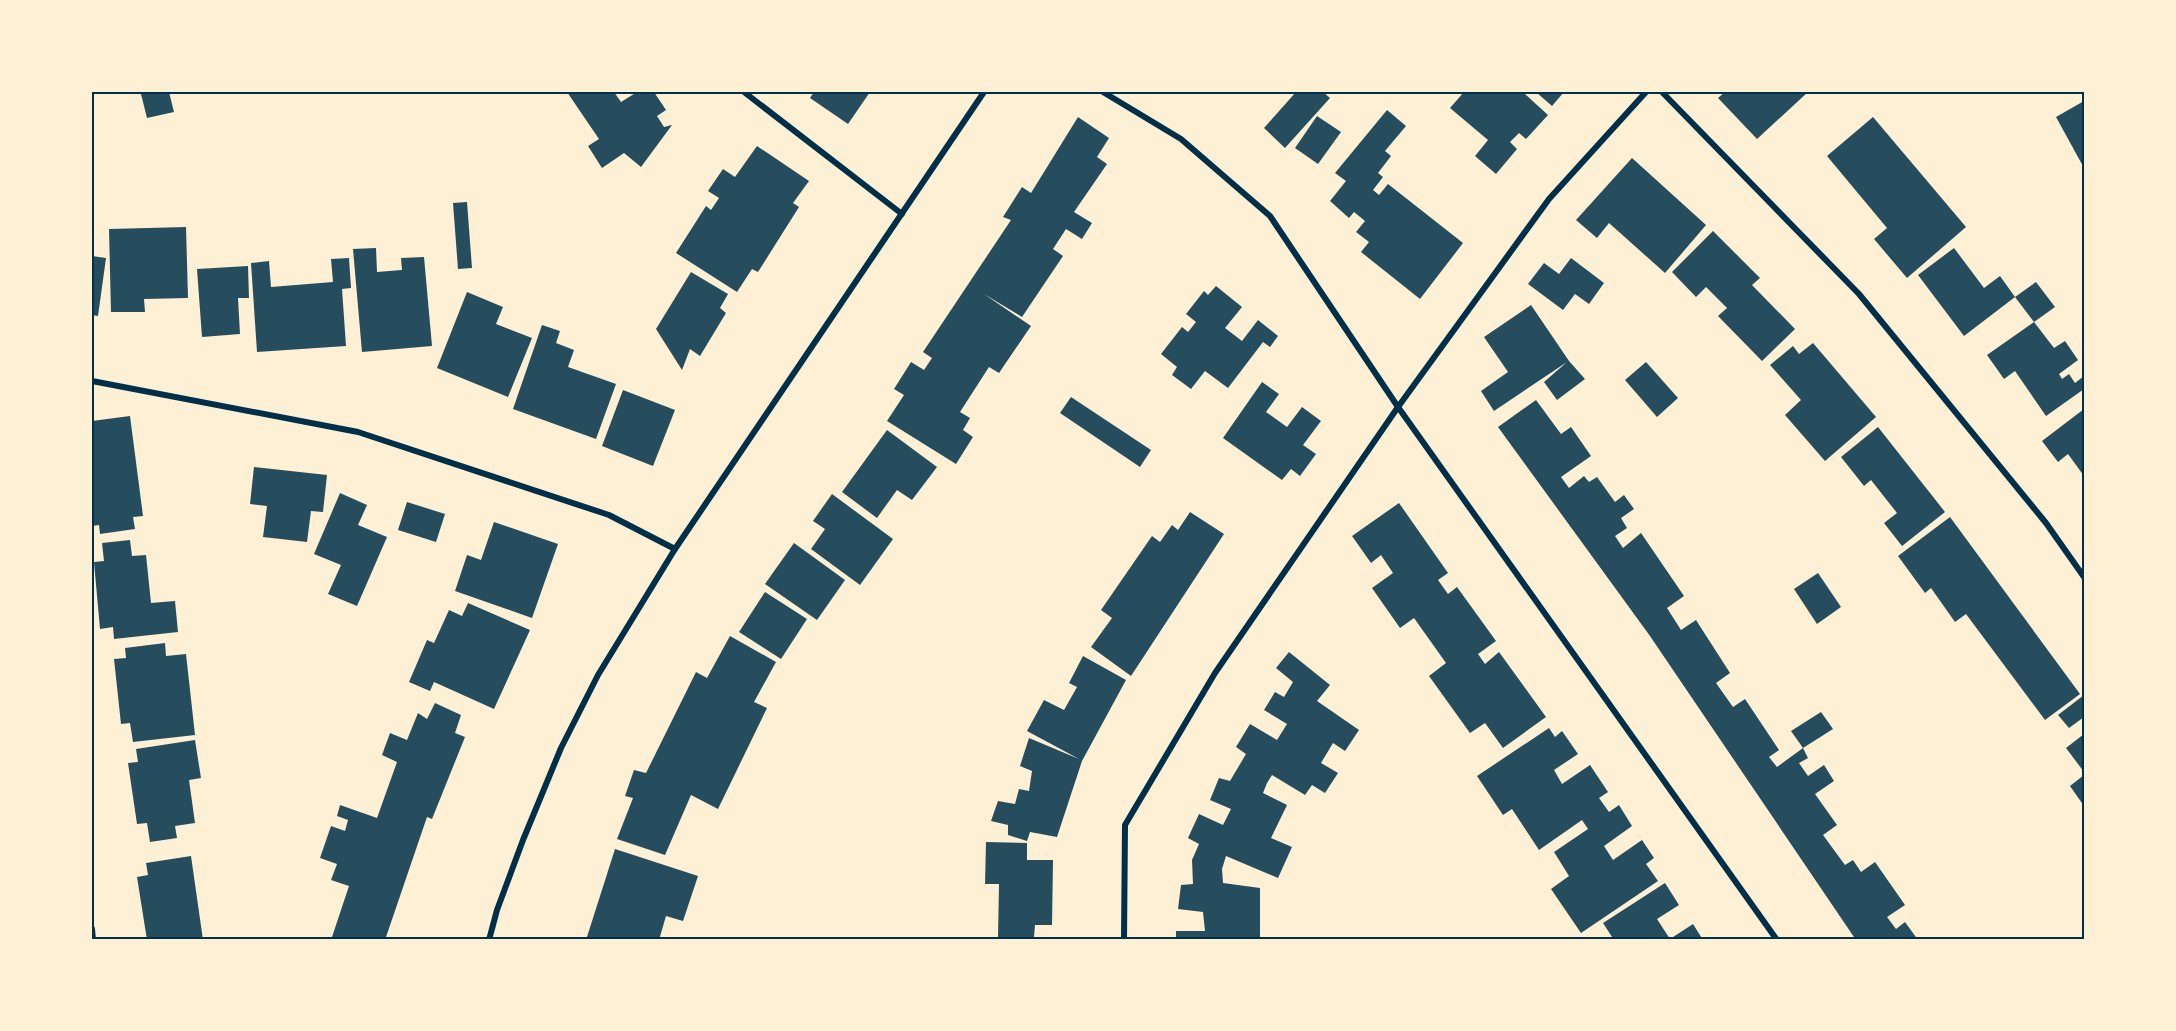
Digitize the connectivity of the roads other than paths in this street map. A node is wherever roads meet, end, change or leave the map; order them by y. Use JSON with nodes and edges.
{"nodes":[{"id":1,"x":744,"y":92,"type":"edge"},
{"id":2,"x":984,"y":92,"type":"edge"},
{"id":3,"x":1103,"y":92,"type":"edge"},
{"id":4,"x":1646,"y":92,"type":"edge"},
{"id":5,"x":1662,"y":92,"type":"edge"},
{"id":6,"x":902,"y":214,"type":"junction"},
{"id":7,"x":92,"y":381,"type":"edge"},
{"id":8,"x":1398,"y":407,"type":"junction"},
{"id":9,"x":675,"y":549,"type":"junction"},
{"id":10,"x":2085,"y":577,"type":"edge"},
{"id":11,"x":92,"y":929,"type":"edge"},
{"id":12,"x":93,"y":939,"type":"edge"},
{"id":13,"x":489,"y":939,"type":"edge"},
{"id":14,"x":1124,"y":939,"type":"edge"},
{"id":15,"x":1778,"y":939,"type":"edge"}],
"edges":[{"from":1,"to":6,"type":"street"},
{"from":2,"to":6,"type":"street"},
{"from":3,"to":8,"type":"street"},
{"from":4,"to":8,"type":"street"},
{"from":5,"to":10,"type":"street"},
{"from":6,"to":9,"type":"street"},
{"from":7,"to":9,"type":"street"},
{"from":8,"to":14,"type":"street"},
{"from":8,"to":15,"type":"street"},
{"from":9,"to":13,"type":"street"},
{"from":11,"to":12,"type":"street"}]}
